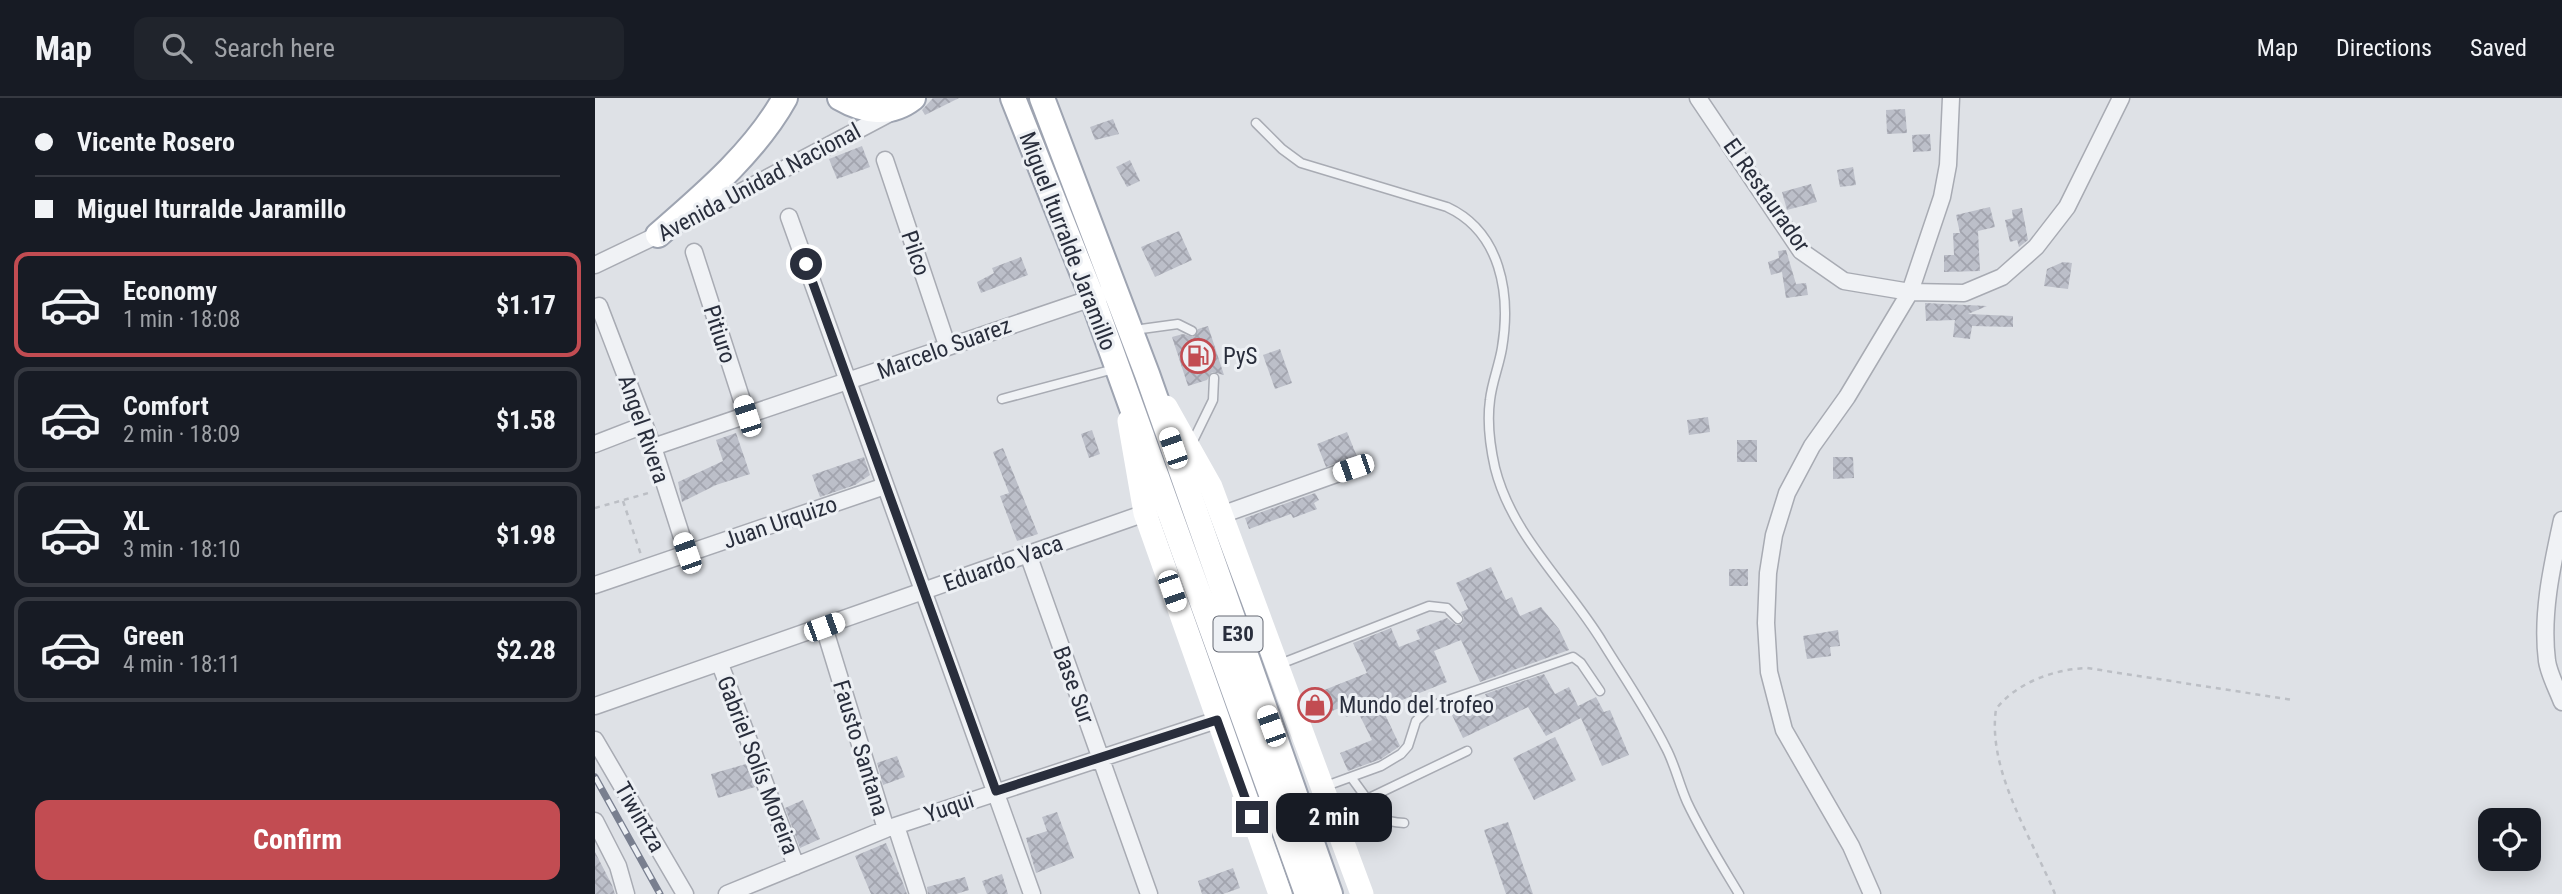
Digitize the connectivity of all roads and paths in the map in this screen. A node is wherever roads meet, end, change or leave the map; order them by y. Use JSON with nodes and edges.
{"nodes":[{"id":1,"x":785,"y":98,"type":"edge"},
{"id":2,"x":840,"y":98,"type":"edge"},
{"id":3,"x":923,"y":98,"type":"edge"},
{"id":4,"x":1042,"y":98,"type":"edge"},
{"id":5,"x":1698,"y":98,"type":"edge"},
{"id":6,"x":1951,"y":98,"type":"edge"},
{"id":7,"x":2121,"y":98,"type":"edge"},
{"id":8,"x":907,"y":103,"type":"edge"},
{"id":9,"x":1014,"y":104,"type":"edge"},
{"id":10,"x":1256,"y":123,"type":"dead end"},
{"id":11,"x":885,"y":160,"type":"dead end"},
{"id":12,"x":789,"y":217,"type":"dead end"},
{"id":13,"x":658,"y":235,"type":"junction"},
{"id":14,"x":694,"y":252,"type":"dead end"},
{"id":15,"x":595,"y":265,"type":"edge"},
{"id":16,"x":1910,"y":292,"type":"junction"},
{"id":17,"x":1104,"y":295,"type":"junction"},
{"id":18,"x":599,"y":306,"type":"dead end"},
{"id":19,"x":1131,"y":330,"type":"junction"},
{"id":20,"x":1192,"y":331,"type":"dead end"},
{"id":21,"x":947,"y":345,"type":"junction"},
{"id":22,"x":1147,"y":374,"type":"junction"},
{"id":23,"x":1119,"y":376,"type":"junction"},
{"id":24,"x":1214,"y":378,"type":"dead end"},
{"id":25,"x":848,"y":382,"type":"junction"},
{"id":26,"x":1002,"y":399,"type":"dead end"},
{"id":27,"x":747,"y":416,"type":"junction"},
{"id":28,"x":644,"y":425,"type":"junction"},
{"id":29,"x":595,"y":444,"type":"edge"},
{"id":30,"x":653,"y":447,"type":"junction"},
{"id":31,"x":1189,"y":447,"type":"junction"},
{"id":32,"x":1353,"y":468,"type":"dead end"},
{"id":33,"x":885,"y":486,"type":"junction"},
{"id":34,"x":665,"y":489,"type":"junction"},
{"id":35,"x":623,"y":500,"type":"junction"},
{"id":36,"x":1178,"y":500,"type":"junction"},
{"id":37,"x":595,"y":508,"type":"edge"},
{"id":38,"x":1221,"y":514,"type":"junction"},
{"id":39,"x":2562,"y":520,"type":"edge"},
{"id":40,"x":687,"y":553,"type":"junction"},
{"id":41,"x":1028,"y":554,"type":"junction"},
{"id":42,"x":645,"y":568,"type":"junction"},
{"id":43,"x":595,"y":585,"type":"edge"},
{"id":44,"x":923,"y":592,"type":"junction"},
{"id":45,"x":1458,"y":620,"type":"dead end"},
{"id":46,"x":824,"y":627,"type":"junction"},
{"id":47,"x":720,"y":664,"type":"junction"},
{"id":48,"x":1277,"y":665,"type":"junction"},
{"id":49,"x":1600,"y":691,"type":"dead end"},
{"id":50,"x":2293,"y":700,"type":"dead end"},
{"id":51,"x":2562,"y":702,"type":"edge"},
{"id":52,"x":595,"y":706,"type":"edge"},
{"id":53,"x":1217,"y":720,"type":"junction"},
{"id":54,"x":595,"y":740,"type":"edge"},
{"id":55,"x":1467,"y":751,"type":"dead end"},
{"id":56,"x":1100,"y":758,"type":"junction"},
{"id":57,"x":1351,"y":778,"type":"junction"},
{"id":58,"x":1323,"y":788,"type":"junction"},
{"id":59,"x":996,"y":791,"type":"junction"},
{"id":60,"x":1367,"y":799,"type":"junction"},
{"id":61,"x":595,"y":821,"type":"edge"},
{"id":62,"x":1404,"y":823,"type":"dead end"},
{"id":63,"x":891,"y":828,"type":"junction"},
{"id":64,"x":796,"y":866,"type":"junction"},
{"id":65,"x":1276,"y":892,"type":"edge"},
{"id":66,"x":626,"y":894,"type":"edge"},
{"id":67,"x":685,"y":894,"type":"edge"},
{"id":68,"x":727,"y":894,"type":"edge"},
{"id":69,"x":918,"y":894,"type":"edge"},
{"id":70,"x":1032,"y":894,"type":"edge"},
{"id":71,"x":1149,"y":894,"type":"edge"},
{"id":72,"x":1307,"y":894,"type":"edge"},
{"id":73,"x":1330,"y":894,"type":"edge"},
{"id":74,"x":1362,"y":894,"type":"edge"},
{"id":75,"x":1739,"y":894,"type":"edge"},
{"id":76,"x":1872,"y":894,"type":"edge"},
{"id":77,"x":2055,"y":894,"type":"edge"}],
"edges":[{"from":1,"to":13,"type":"main road"},
{"from":2,"to":8,"type":"main road"},
{"from":3,"to":8,"type":"street","name":"Avenida Unidad Nacional"},
{"from":4,"to":17,"type":"main road","name":"Miguel Iturralde Jaramillo","number":"E30"},
{"from":5,"to":16,"type":"street","name":"El Restaurador"},
{"from":6,"to":16,"type":"street"},
{"from":7,"to":16,"type":"street","name":"El Restaurador"},
{"from":8,"to":13,"type":"street","name":"Avenida Unidad Nacional"},
{"from":9,"to":17,"type":"main road","name":"Miguel Iturralde Jaramillo","number":"E30"},
{"from":10,"to":75,"type":"lane"},
{"from":11,"to":21,"type":"street","name":"Pilco"},
{"from":12,"to":25,"type":"street"},
{"from":13,"to":15,"type":"street","name":"Avenida Unidad Nacional"},
{"from":14,"to":27,"type":"street","name":"Pitiuro"},
{"from":16,"to":76,"type":"street"},
{"from":17,"to":19,"type":"main road","name":"Miguel Iturralde Jaramillo","number":"E30"},
{"from":17,"to":21,"type":"street","name":"Marcelo Suarez"},
{"from":17,"to":23,"type":"main road","name":"Miguel Iturralde Jaramillo","number":"E30"},
{"from":18,"to":28,"type":"street","name":"Angel Rivera"},
{"from":19,"to":20,"type":"lane"},
{"from":19,"to":22,"type":"main road","name":"Miguel Iturralde Jaramillo","number":"E30"},
{"from":21,"to":25,"type":"street","name":"Marcelo Suarez"},
{"from":22,"to":31,"type":"main road","name":"Miguel Iturralde Jaramillo"},
{"from":22,"to":36,"type":"main road","name":"Miguel Iturralde Jaramillo","number":"E30"},
{"from":23,"to":26,"type":"lane"},
{"from":23,"to":36,"type":"main road","name":"Miguel Iturralde Jaramillo","number":"E30"},
{"from":24,"to":31,"type":"lane"},
{"from":25,"to":27,"type":"street","name":"Marcelo Suarez"},
{"from":25,"to":33,"type":"street"},
{"from":27,"to":30,"type":"street","name":"Marcelo Suarez"},
{"from":28,"to":29,"type":"street"},
{"from":28,"to":30,"type":"street","name":"Angel Rivera"},
{"from":30,"to":34,"type":"street","name":"Angel Rivera"},
{"from":31,"to":36,"type":"main road","name":"Miguel Iturralde Jaramillo"},
{"from":32,"to":38,"type":"street"},
{"from":33,"to":40,"type":"street","name":"Juan Urquizo"},
{"from":33,"to":44,"type":"street"},
{"from":34,"to":35,"type":"path"},
{"from":34,"to":40,"type":"street","name":"Angel Rivera"},
{"from":35,"to":37,"type":"path"},
{"from":35,"to":42,"type":"path"},
{"from":36,"to":38,"type":"main road","name":"Miguel Iturralde Jaramillo"},
{"from":36,"to":41,"type":"street","name":"Eduardo Vaca"},
{"from":36,"to":53,"type":"main road","name":"Miguel Iturralde Jaramillo"},
{"from":36,"to":72,"type":"main road","name":"Miguel Iturralde Jaramillo","number":"E30"},
{"from":36,"to":73,"type":"main road","name":"Miguel Iturralde Jaramillo","number":"E30"},
{"from":38,"to":48,"type":"main road","name":"Miguel Iturralde Jaramillo"},
{"from":39,"to":51,"type":"street"},
{"from":40,"to":42,"type":"street","name":"Juan Urquizo"},
{"from":41,"to":44,"type":"street","name":"Eduardo Vaca"},
{"from":41,"to":56,"type":"street","name":"Base Sur"},
{"from":42,"to":43,"type":"street","name":"Juan Urquizo"},
{"from":44,"to":46,"type":"street","name":"Eduardo Vaca"},
{"from":44,"to":59,"type":"street"},
{"from":45,"to":48,"type":"lane"},
{"from":46,"to":47,"type":"street","name":"Eduardo Vaca"},
{"from":46,"to":63,"type":"street","name":"Fausto Santana"},
{"from":47,"to":52,"type":"street","name":"Eduardo Vaca"},
{"from":47,"to":64,"type":"street","name":"Gabriel Solís Moreira"},
{"from":48,"to":58,"type":"main road","name":"Miguel Iturralde Jaramillo"},
{"from":49,"to":57,"type":"lane"},
{"from":50,"to":77,"type":"path"},
{"from":53,"to":56,"type":"street","name":"Yuqui"},
{"from":53,"to":65,"type":"main road","name":"Miguel Iturralde Jaramillo"},
{"from":54,"to":67,"type":"street","name":"Tiwintza"},
{"from":55,"to":60,"type":"lane"},
{"from":56,"to":59,"type":"street","name":"Yuqui"},
{"from":56,"to":71,"type":"street","name":"Base Sur"},
{"from":57,"to":58,"type":"lane"},
{"from":57,"to":60,"type":"lane"},
{"from":58,"to":74,"type":"main road","name":"Miguel Iturralde Jaramillo"},
{"from":59,"to":63,"type":"street","name":"Yuqui"},
{"from":59,"to":70,"type":"street"},
{"from":60,"to":62,"type":"lane"},
{"from":61,"to":66,"type":"street"},
{"from":63,"to":64,"type":"street","name":"Yuqui"},
{"from":63,"to":69,"type":"street","name":"Fausto Santana"},
{"from":64,"to":68,"type":"street","name":"Yuqui"}]}
